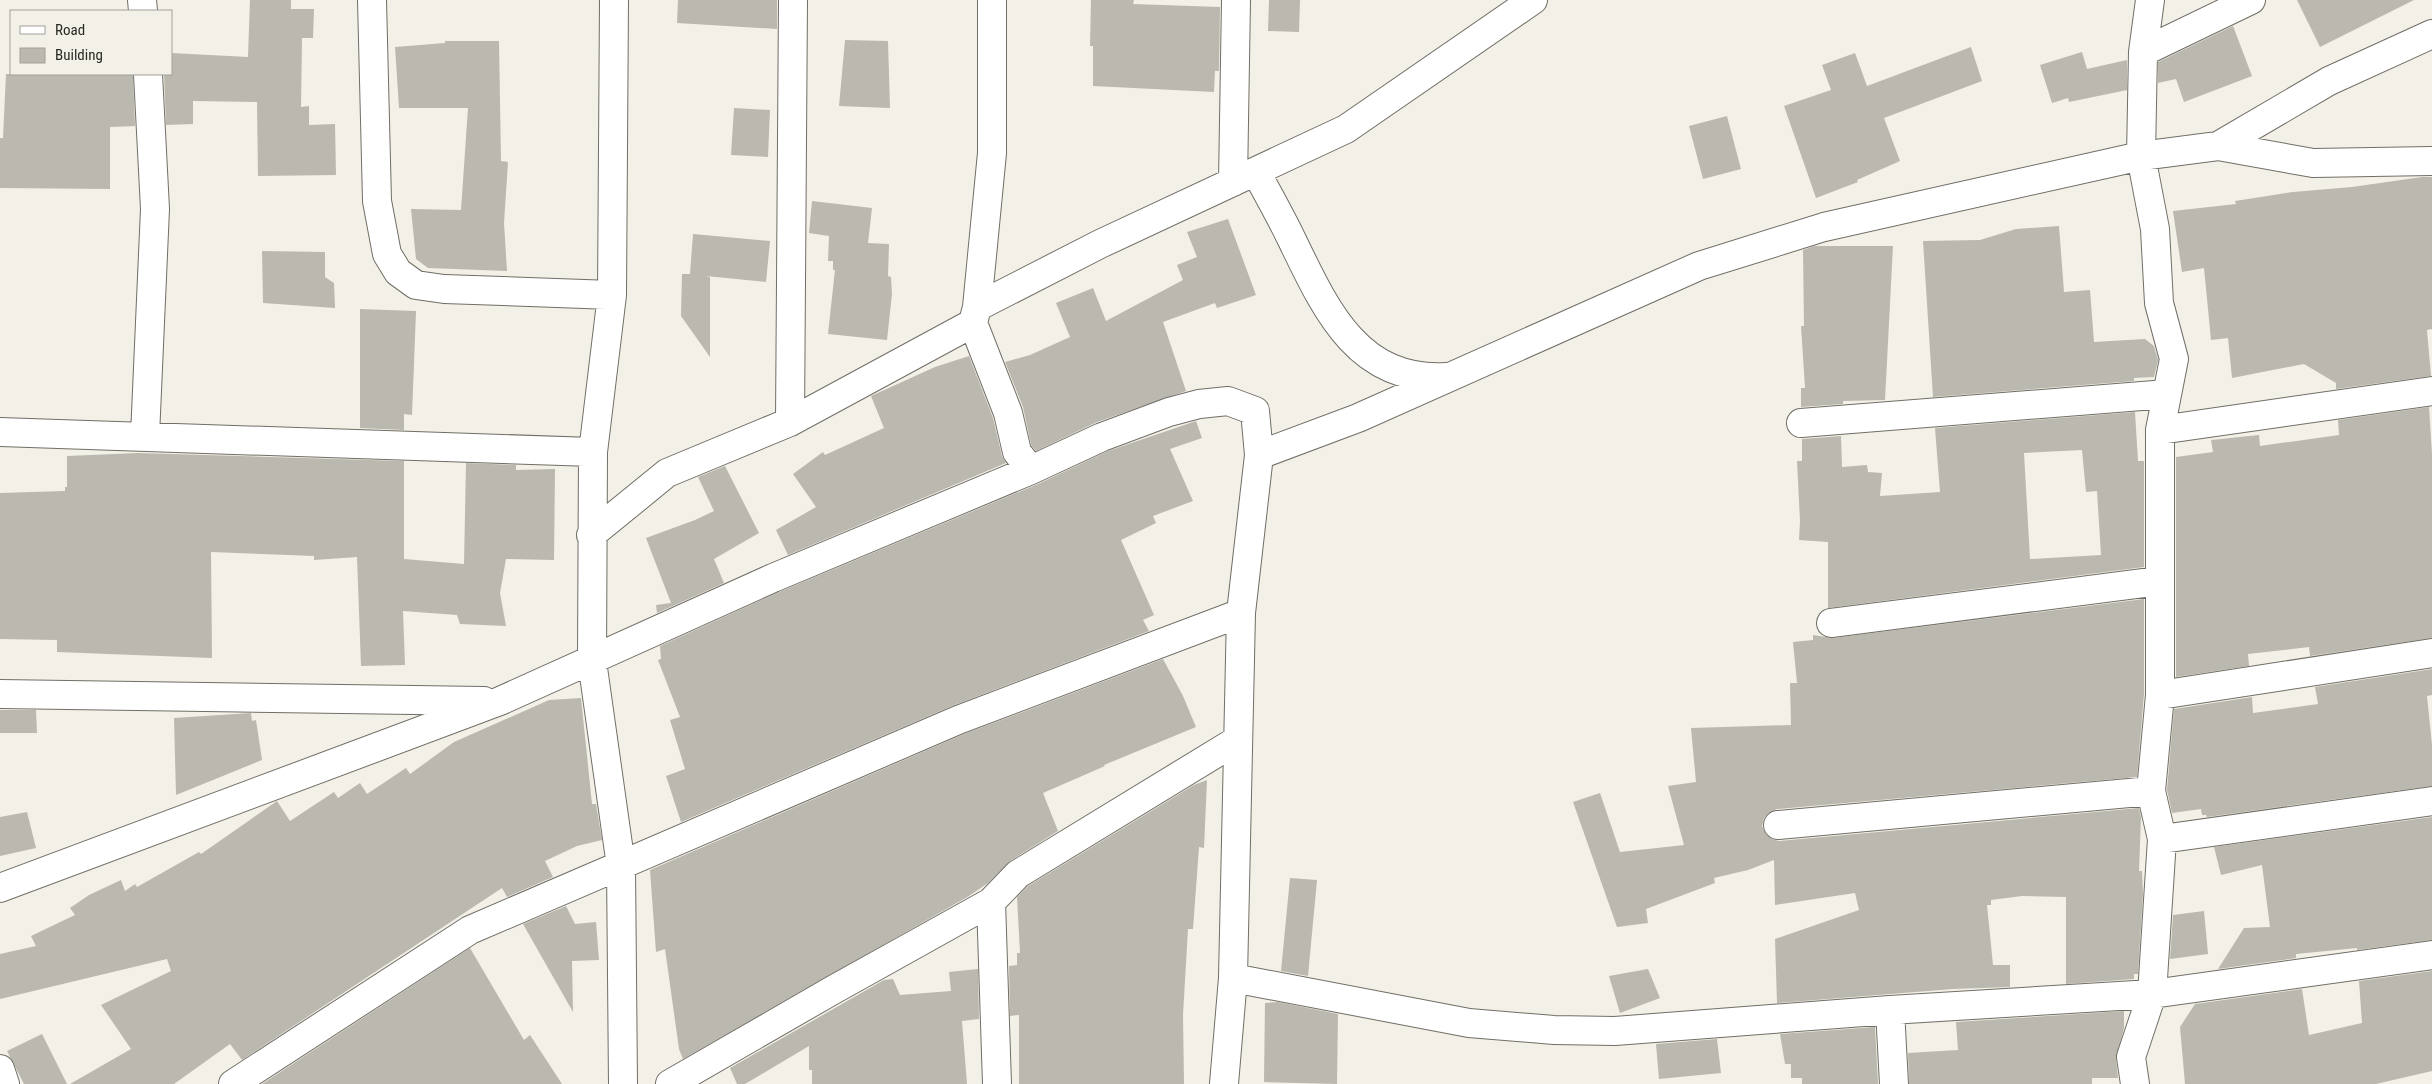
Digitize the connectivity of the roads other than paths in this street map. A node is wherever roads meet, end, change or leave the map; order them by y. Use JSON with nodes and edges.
{"nodes":[{"id":1,"x":372,"y":0,"type":"edge"},
{"id":2,"x":614,"y":0,"type":"edge"},
{"id":3,"x":793,"y":0,"type":"edge"},
{"id":4,"x":992,"y":0,"type":"edge"},
{"id":5,"x":1236,"y":0,"type":"edge"},
{"id":6,"x":1533,"y":0,"type":"edge"},
{"id":7,"x":2150,"y":0,"type":"edge"},
{"id":8,"x":2252,"y":0,"type":"edge"},
{"id":9,"x":2432,"y":34,"type":"edge"},
{"id":10,"x":2143,"y":52,"type":"junction"},
{"id":11,"x":148,"y":75,"type":"edge"},
{"id":12,"x":2218,"y":146,"type":"junction"},
{"id":13,"x":2141,"y":156,"type":"junction"},
{"id":14,"x":2432,"y":160,"type":"edge"},
{"id":15,"x":1244,"y":177,"type":"junction"},
{"id":16,"x":612,"y":296,"type":"junction"},
{"id":17,"x":975,"y":315,"type":"junction"},
{"id":18,"x":1452,"y":376,"type":"junction"},
{"id":19,"x":2432,"y":391,"type":"edge"},
{"id":20,"x":2167,"y":394,"type":"junction"},
{"id":21,"x":790,"y":422,"type":"junction"},
{"id":22,"x":1801,"y":423,"type":"dead end"},
{"id":23,"x":2160,"y":430,"type":"junction"},
{"id":24,"x":0,"y":432,"type":"edge"},
{"id":25,"x":145,"y":436,"type":"junction"},
{"id":26,"x":593,"y":452,"type":"junction"},
{"id":27,"x":1259,"y":455,"type":"junction"},
{"id":28,"x":1031,"y":470,"type":"junction"},
{"id":29,"x":591,"y":535,"type":"junction"},
{"id":30,"x":2159,"y":581,"type":"junction"},
{"id":31,"x":1241,"y":613,"type":"junction"},
{"id":32,"x":1831,"y":623,"type":"dead end"},
{"id":33,"x":2432,"y":653,"type":"edge"},
{"id":34,"x":592,"y":661,"type":"junction"},
{"id":35,"x":0,"y":694,"type":"edge"},
{"id":36,"x":2160,"y":694,"type":"junction"},
{"id":37,"x":500,"y":701,"type":"junction"},
{"id":38,"x":1236,"y":741,"type":"junction"},
{"id":39,"x":2151,"y":791,"type":"junction"},
{"id":40,"x":2432,"y":801,"type":"edge"},
{"id":41,"x":1778,"y":825,"type":"dead end"},
{"id":42,"x":2162,"y":839,"type":"junction"},
{"id":43,"x":621,"y":866,"type":"junction"},
{"id":44,"x":0,"y":888,"type":"edge"},
{"id":45,"x":991,"y":902,"type":"junction"},
{"id":46,"x":2432,"y":955,"type":"edge"},
{"id":47,"x":1233,"y":978,"type":"junction"},
{"id":48,"x":2152,"y":994,"type":"junction"},
{"id":49,"x":1890,"y":1010,"type":"junction"},
{"id":50,"x":0,"y":1069,"type":"edge"},
{"id":51,"x":5,"y":1084,"type":"edge"},
{"id":52,"x":233,"y":1084,"type":"edge"},
{"id":53,"x":623,"y":1084,"type":"edge"},
{"id":54,"x":670,"y":1084,"type":"edge"},
{"id":55,"x":997,"y":1084,"type":"edge"},
{"id":56,"x":1224,"y":1084,"type":"edge"},
{"id":57,"x":1894,"y":1084,"type":"edge"},
{"id":58,"x":2135,"y":1084,"type":"edge"}],
"edges":[{"from":1,"to":16,"type":"street"},
{"from":2,"to":16,"type":"street"},
{"from":3,"to":21,"type":"street"},
{"from":4,"to":17,"type":"street"},
{"from":5,"to":15,"type":"street"},
{"from":6,"to":15,"type":"street"},
{"from":7,"to":10,"type":"street"},
{"from":8,"to":10,"type":"street"},
{"from":9,"to":12,"type":"street"},
{"from":10,"to":13,"type":"street"},
{"from":11,"to":25,"type":"street"},
{"from":12,"to":13,"type":"street"},
{"from":12,"to":14,"type":"street"},
{"from":13,"to":18,"type":"street"},
{"from":13,"to":20,"type":"street"},
{"from":15,"to":17,"type":"street"},
{"from":15,"to":18,"type":"street"},
{"from":16,"to":26,"type":"street"},
{"from":17,"to":21,"type":"street"},
{"from":17,"to":28,"type":"street"},
{"from":18,"to":27,"type":"street"},
{"from":19,"to":23,"type":"street"},
{"from":20,"to":22,"type":"street"},
{"from":20,"to":23,"type":"street"},
{"from":21,"to":29,"type":"street"},
{"from":23,"to":30,"type":"street"},
{"from":24,"to":25,"type":"street"},
{"from":25,"to":26,"type":"street"},
{"from":26,"to":29,"type":"street"},
{"from":27,"to":28,"type":"street"},
{"from":27,"to":31,"type":"street"},
{"from":28,"to":34,"type":"street"},
{"from":29,"to":34,"type":"street"},
{"from":30,"to":32,"type":"street"},
{"from":30,"to":36,"type":"street"},
{"from":31,"to":38,"type":"street"},
{"from":31,"to":43,"type":"street"},
{"from":33,"to":36,"type":"street"},
{"from":34,"to":37,"type":"street"},
{"from":34,"to":43,"type":"street"},
{"from":35,"to":37,"type":"street"},
{"from":36,"to":39,"type":"street"},
{"from":37,"to":44,"type":"street"},
{"from":38,"to":45,"type":"street"},
{"from":38,"to":47,"type":"street"},
{"from":39,"to":41,"type":"street"},
{"from":39,"to":42,"type":"street"},
{"from":40,"to":42,"type":"street"},
{"from":42,"to":48,"type":"street"},
{"from":43,"to":52,"type":"street"},
{"from":43,"to":53,"type":"street"},
{"from":45,"to":54,"type":"street"},
{"from":45,"to":55,"type":"street"},
{"from":46,"to":48,"type":"street"},
{"from":47,"to":49,"type":"street"},
{"from":47,"to":56,"type":"street"},
{"from":48,"to":49,"type":"street"},
{"from":48,"to":58,"type":"street"},
{"from":49,"to":57,"type":"street"},
{"from":50,"to":51,"type":"street"}]}
